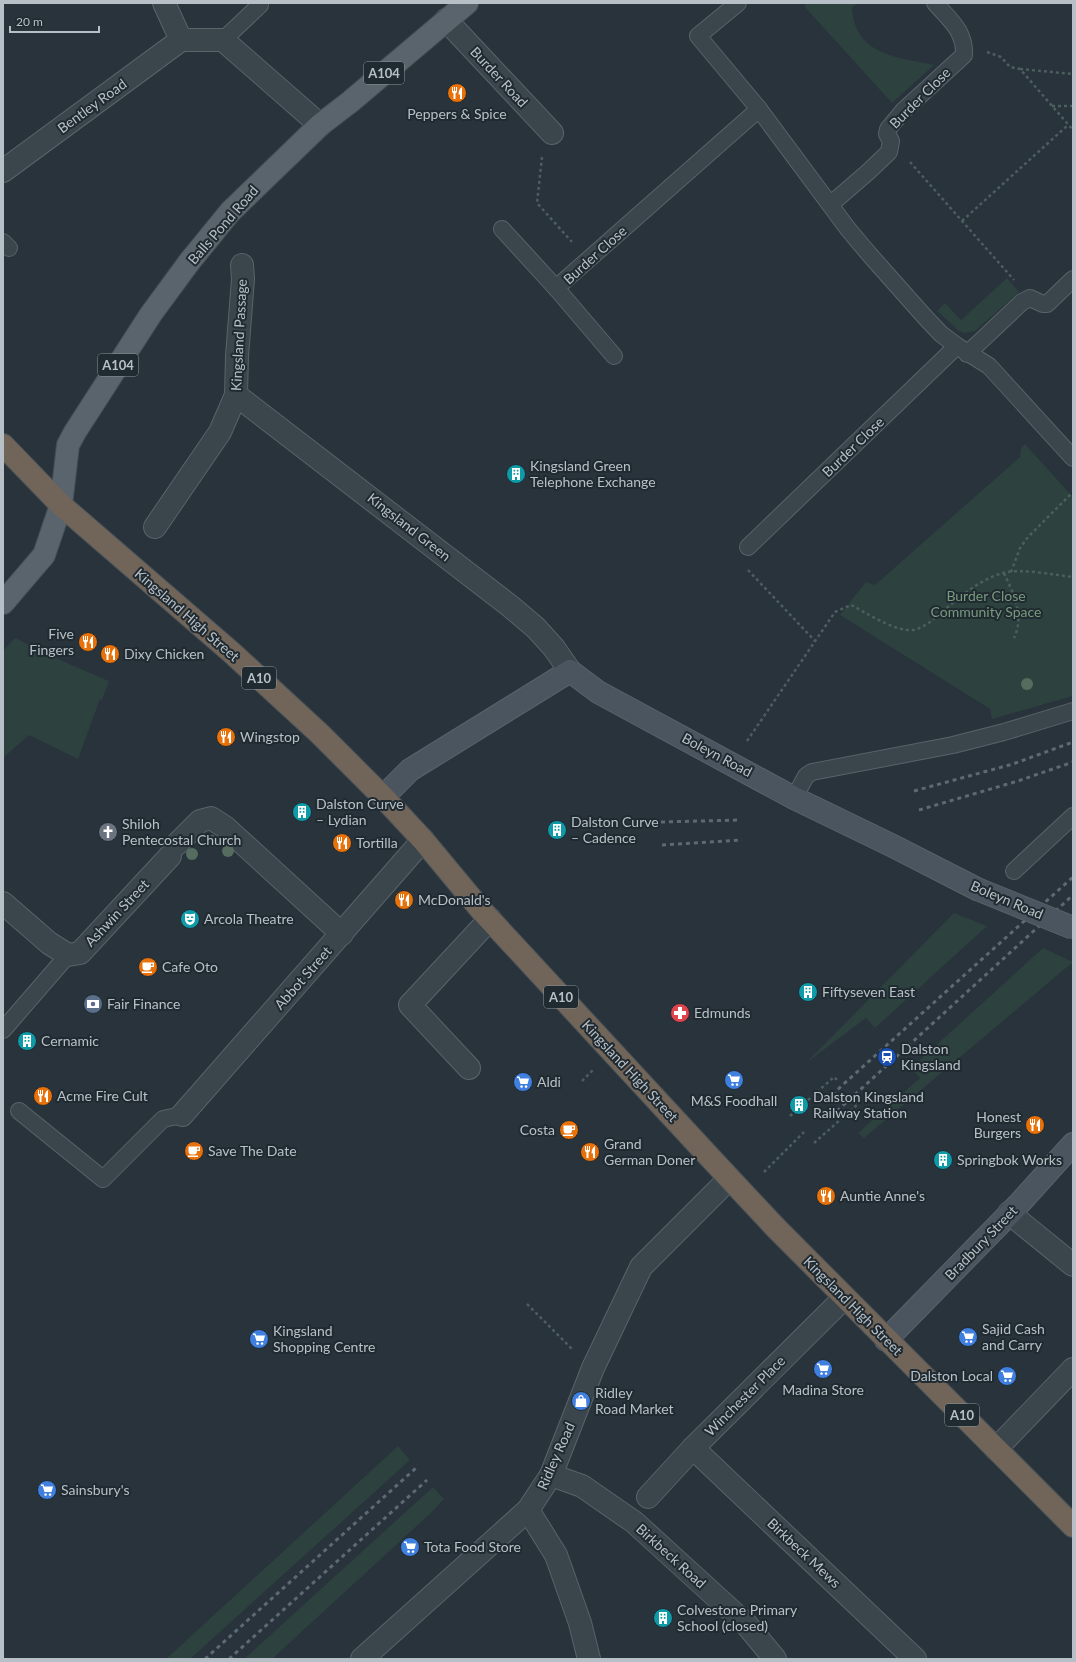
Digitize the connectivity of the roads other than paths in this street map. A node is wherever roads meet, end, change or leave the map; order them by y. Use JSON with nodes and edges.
{"nodes":[{"id":1,"x":164,"y":3,"type":"edge"},
{"id":2,"x":260,"y":3,"type":"edge"},
{"id":3,"x":467,"y":3,"type":"edge"},
{"id":4,"x":738,"y":3,"type":"edge"},
{"id":5,"x":935,"y":3,"type":"edge"},
{"id":6,"x":446,"y":20,"type":"junction"},
{"id":7,"x":181,"y":40,"type":"junction"},
{"id":8,"x":223,"y":40,"type":"junction"},
{"id":9,"x":759,"y":109,"type":"junction"},
{"id":10,"x":320,"y":125,"type":"junction"},
{"id":11,"x":552,"y":133,"type":"road end"},
{"id":12,"x":3,"y":171,"type":"edge"},
{"id":13,"x":831,"y":204,"type":"junction"},
{"id":14,"x":502,"y":229,"type":"dead end"},
{"id":15,"x":242,"y":265,"type":"dead end"},
{"id":16,"x":1073,"y":279,"type":"edge"},
{"id":17,"x":556,"y":288,"type":"junction"},
{"id":18,"x":962,"y":350,"type":"junction"},
{"id":19,"x":614,"y":356,"type":"dead end"},
{"id":20,"x":236,"y":395,"type":"junction"},
{"id":21,"x":3,"y":445,"type":"edge"},
{"id":22,"x":1073,"y":458,"type":"edge"},
{"id":23,"x":61,"y":505,"type":"junction"},
{"id":24,"x":155,"y":527,"type":"dead end"},
{"id":25,"x":748,"y":547,"type":"road end"},
{"id":26,"x":3,"y":603,"type":"edge"},
{"id":27,"x":570,"y":671,"type":"junction"},
{"id":28,"x":1073,"y":711,"type":"edge"},
{"id":29,"x":383,"y":797,"type":"junction"},
{"id":30,"x":794,"y":798,"type":"junction"},
{"id":31,"x":1073,"y":816,"type":"edge"},
{"id":32,"x":423,"y":840,"type":"junction"},
{"id":33,"x":1014,"y":871,"type":"dead end"},
{"id":34,"x":3,"y":903,"type":"edge"},
{"id":35,"x":490,"y":919,"type":"junction"},
{"id":36,"x":1073,"y":928,"type":"edge"},
{"id":37,"x":342,"y":934,"type":"junction"},
{"id":38,"x":68,"y":955,"type":"junction"},
{"id":39,"x":3,"y":1030,"type":"edge"},
{"id":40,"x":469,"y":1068,"type":"dead end"},
{"id":41,"x":19,"y":1111,"type":"dead end"},
{"id":42,"x":182,"y":1115,"type":"joint"},
{"id":43,"x":1073,"y":1144,"type":"edge"},
{"id":44,"x":729,"y":1179,"type":"junction"},
{"id":45,"x":1009,"y":1213,"type":"junction"},
{"id":46,"x":1073,"y":1265,"type":"edge"},
{"id":47,"x":844,"y":1298,"type":"junction"},
{"id":48,"x":886,"y":1340,"type":"junction"},
{"id":49,"x":1073,"y":1369,"type":"edge"},
{"id":50,"x":692,"y":1448,"type":"junction"},
{"id":51,"x":996,"y":1449,"type":"junction"},
{"id":52,"x":551,"y":1475,"type":"junction"},
{"id":53,"x":648,"y":1497,"type":"dead end"},
{"id":54,"x":528,"y":1510,"type":"junction"},
{"id":55,"x":1073,"y":1526,"type":"edge"},
{"id":56,"x":362,"y":1659,"type":"edge"},
{"id":57,"x":589,"y":1659,"type":"edge"},
{"id":58,"x":775,"y":1659,"type":"edge"},
{"id":59,"x":915,"y":1659,"type":"edge"}],
"edges":[{"from":1,"to":7,"type":"street"},
{"from":2,"to":8,"type":"lane"},
{"from":3,"to":6,"type":"main road","name":"Balls Pond Road","number":"A104"},
{"from":4,"to":9,"type":"lane"},
{"from":5,"to":13,"type":"lane","name":"Burder Close"},
{"from":6,"to":10,"type":"main road","name":"Balls Pond Road","number":"A104"},
{"from":6,"to":11,"type":"street","name":"Burder Road"},
{"from":7,"to":8,"type":"street"},
{"from":7,"to":12,"type":"street","name":"Bentley Road"},
{"from":8,"to":10,"type":"street"},
{"from":9,"to":13,"type":"lane"},
{"from":9,"to":17,"type":"lane","name":"Burder Close"},
{"from":10,"to":23,"type":"main road","name":"Balls Pond Road","number":"A104"},
{"from":13,"to":18,"type":"lane"},
{"from":14,"to":17,"type":"lane"},
{"from":15,"to":20,"type":"street","name":"Kingsland Passage"},
{"from":16,"to":18,"type":"lane","name":"Burder Close"},
{"from":17,"to":19,"type":"lane"},
{"from":18,"to":22,"type":"lane"},
{"from":18,"to":25,"type":"lane","name":"Burder Close"},
{"from":20,"to":24,"type":"street","name":"Kingsland Passage"},
{"from":20,"to":27,"type":"street","name":"Kingsland Green"},
{"from":21,"to":23,"type":"highway","number":"A10"},
{"from":23,"to":26,"type":"main road","number":"A104"},
{"from":23,"to":29,"type":"highway","name":"Kingsland High Street","number":"A10"},
{"from":27,"to":29,"type":"street"},
{"from":27,"to":30,"type":"street","name":"Boleyn Road"},
{"from":28,"to":30,"type":"lane"},
{"from":29,"to":32,"type":"highway","name":"Kingsland High Street","number":"A10"},
{"from":30,"to":36,"type":"street","name":"Boleyn Road","bridge":true},
{"from":31,"to":33,"type":"lane"},
{"from":32,"to":35,"type":"highway","name":"Kingsland High Street","number":"A10"},
{"from":32,"to":37,"type":"street","name":"Abbot Street"},
{"from":34,"to":38,"type":"street"},
{"from":35,"to":40,"type":"street"},
{"from":35,"to":44,"type":"highway","name":"Kingsland High Street","number":"A10","bridge":true},
{"from":37,"to":38,"type":"street","name":"Ashwin Street"},
{"from":37,"to":42,"type":"street","name":"Abbot Street"},
{"from":38,"to":39,"type":"lane"},
{"from":41,"to":42,"type":"lane"},
{"from":43,"to":45,"type":"street","name":"Bradbury Street"},
{"from":44,"to":47,"type":"highway","name":"Kingsland High Street","number":"A10","bridge":true},
{"from":44,"to":52,"type":"street","name":"Ridley Road"},
{"from":45,"to":46,"type":"street"},
{"from":45,"to":48,"type":"street","name":"Bradbury Street"},
{"from":47,"to":48,"type":"highway","name":"Kingsland High Street","number":"A10"},
{"from":47,"to":50,"type":"street","name":"Winchester Place"},
{"from":48,"to":51,"type":"highway","name":"Kingsland High Street","number":"A10"},
{"from":49,"to":51,"type":"street"},
{"from":50,"to":53,"type":"street","name":"Winchester Place"},
{"from":50,"to":59,"type":"street","name":"Birkbeck Mews"},
{"from":51,"to":55,"type":"highway","name":"Kingsland High Street","number":"A10"},
{"from":52,"to":54,"type":"street","name":"Ridley Road"},
{"from":52,"to":58,"type":"street","name":"Birkbeck Road"},
{"from":54,"to":56,"type":"street","name":"Ridley Road"},
{"from":54,"to":57,"type":"street"}]}
